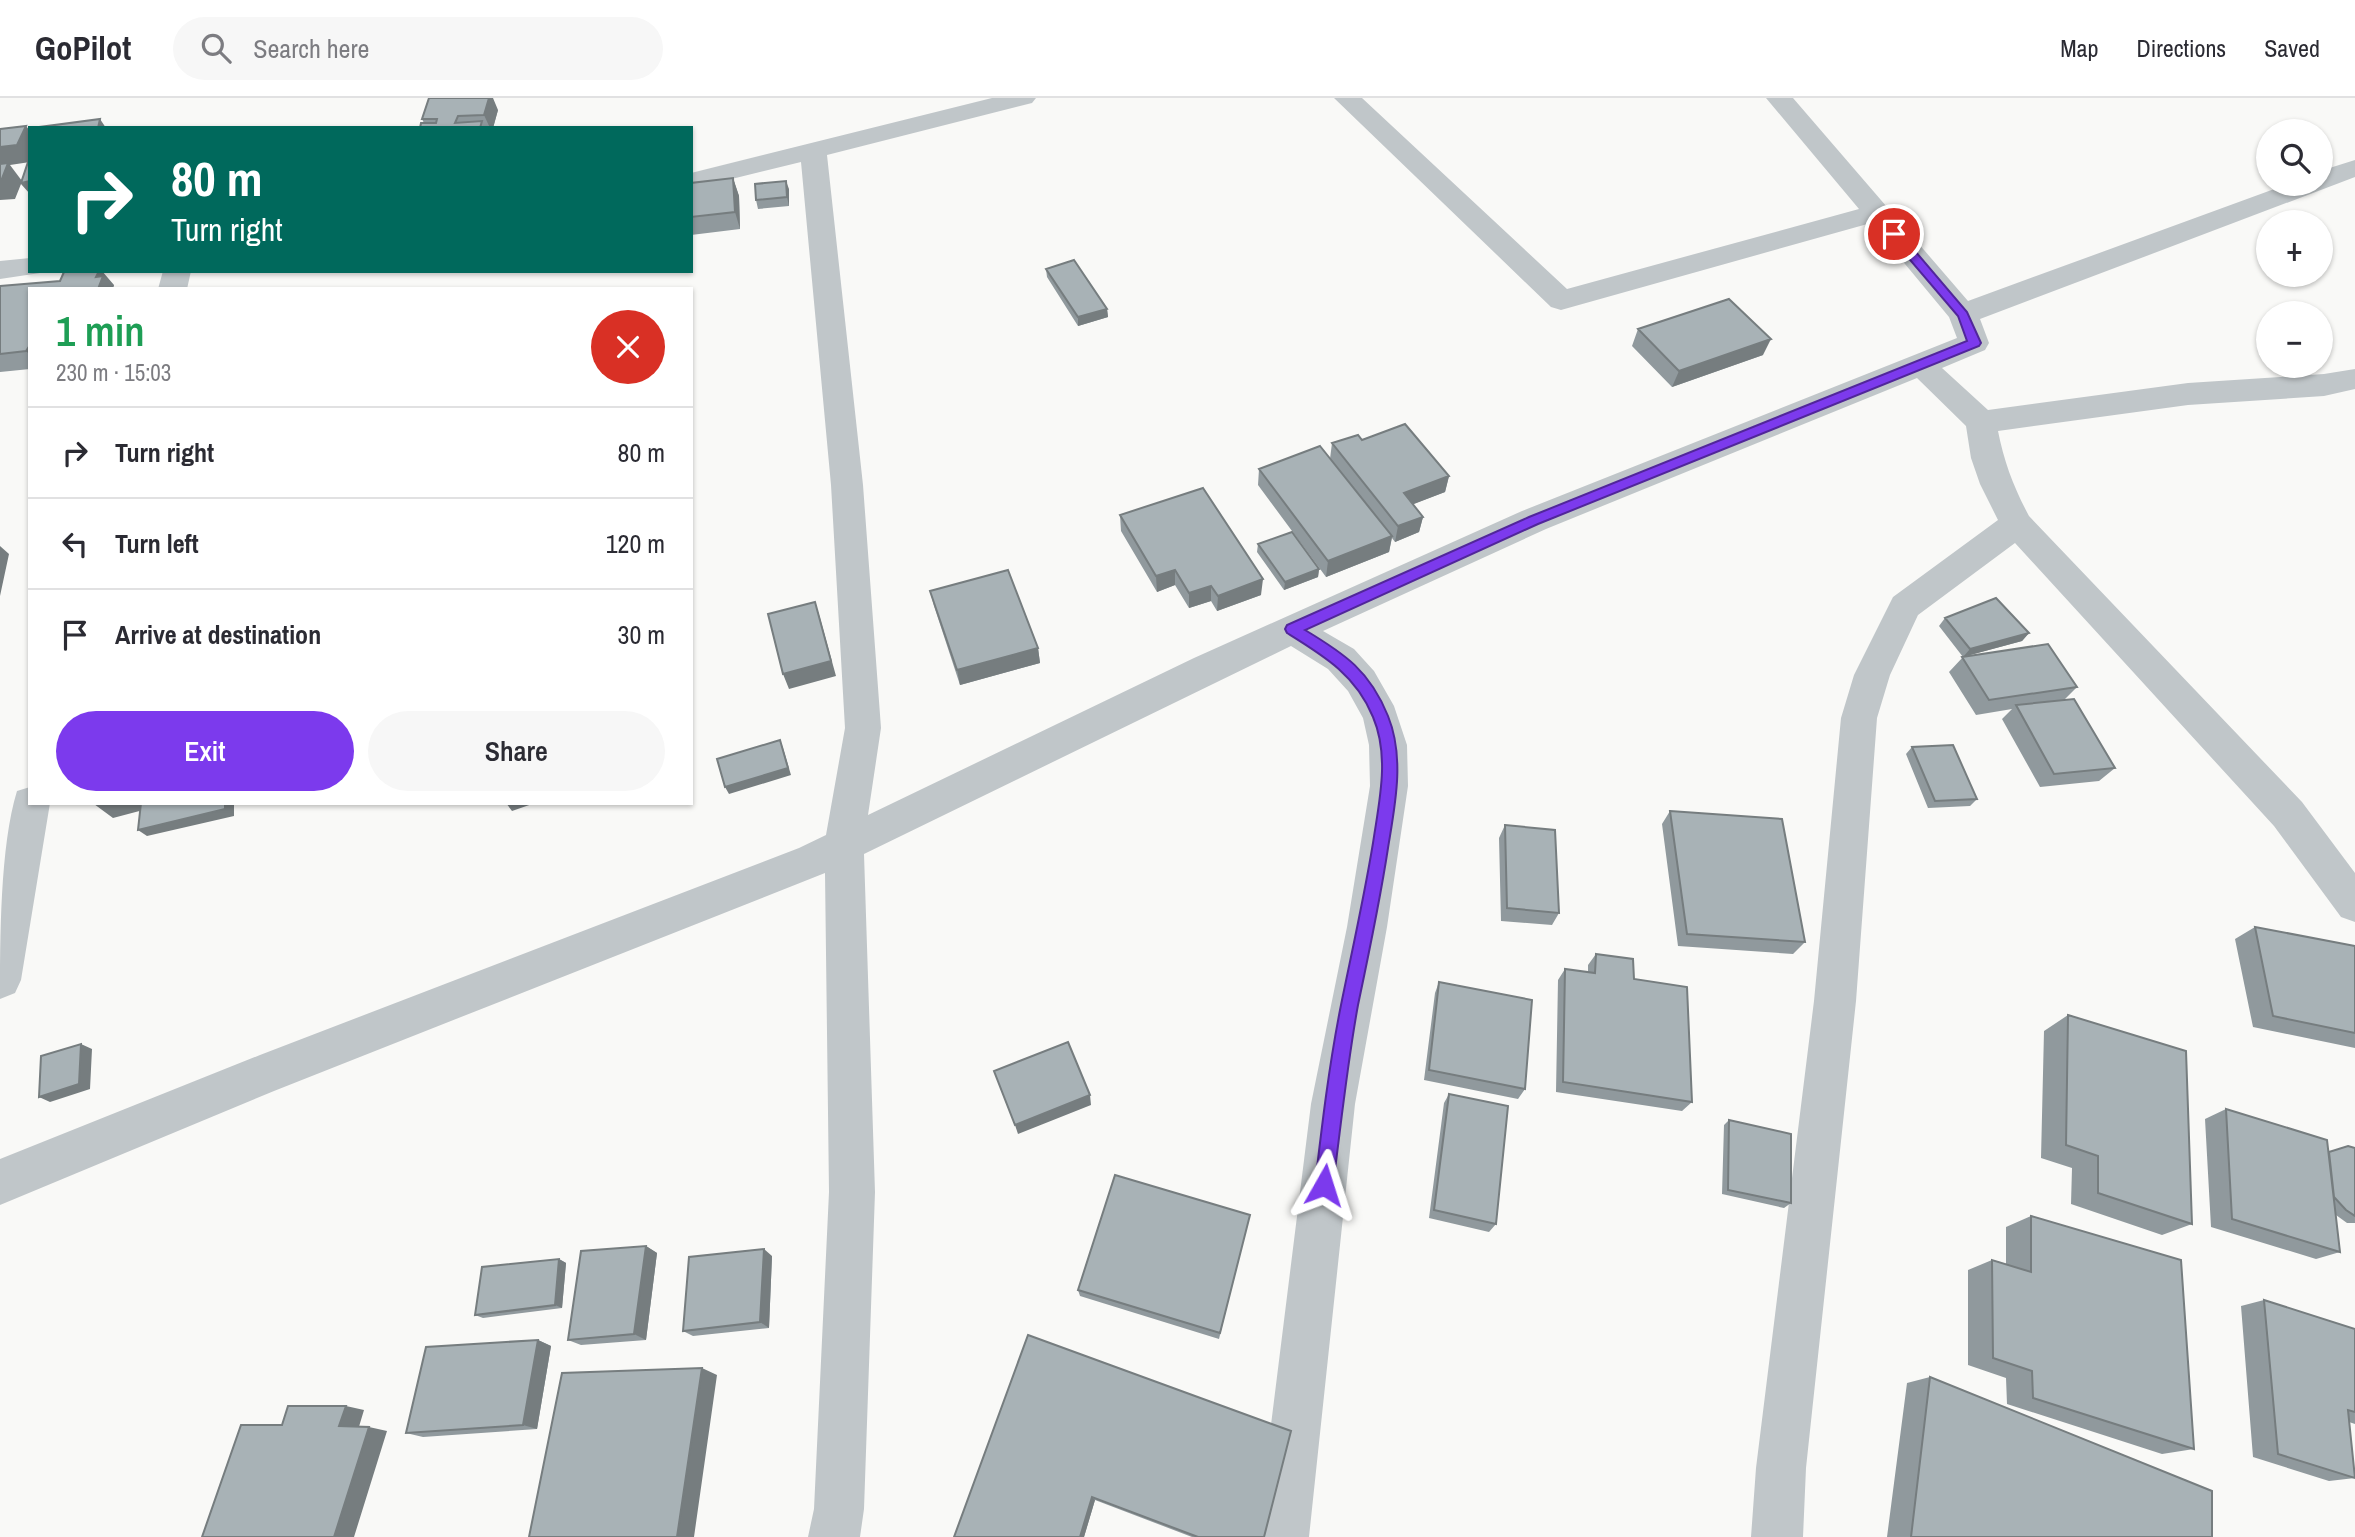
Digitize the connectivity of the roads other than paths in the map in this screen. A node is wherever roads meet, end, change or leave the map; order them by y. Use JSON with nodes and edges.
{"nodes":[{"id":1,"x":1023,"y":98,"type":"edge"},
{"id":2,"x":1348,"y":98,"type":"edge"},
{"id":3,"x":1779,"y":98,"type":"edge"},
{"id":4,"x":813,"y":150,"type":"junction"},
{"id":5,"x":2355,"y":168,"type":"edge"},
{"id":6,"x":2333,"y":176,"type":"edge"},
{"id":7,"x":693,"y":180,"type":"edge"},
{"id":8,"x":2281,"y":196,"type":"edge"},
{"id":9,"x":1877,"y":213,"type":"junction"},
{"id":10,"x":28,"y":267,"type":"edge"},
{"id":11,"x":0,"y":270,"type":"edge"},
{"id":12,"x":1963,"y":314,"type":"junction"},
{"id":13,"x":1921,"y":365,"type":"junction"},
{"id":14,"x":2355,"y":379,"type":"edge"},
{"id":15,"x":1981,"y":422,"type":"junction"},
{"id":16,"x":2017,"y":524,"type":"junction"},
{"id":17,"x":1293,"y":629,"type":"junction"},
{"id":18,"x":31,"y":805,"type":"edge"},
{"id":19,"x":844,"y":845,"type":"junction"},
{"id":20,"x":2355,"y":904,"type":"edge"},
{"id":21,"x":0,"y":980,"type":"edge"},
{"id":22,"x":0,"y":1182,"type":"edge"},
{"id":23,"x":834,"y":1537,"type":"edge"},
{"id":24,"x":1283,"y":1537,"type":"edge"},
{"id":25,"x":1777,"y":1537,"type":"edge"}],
"edges":[{"from":1,"to":4,"type":"street"},
{"from":2,"to":9,"type":"street"},
{"from":3,"to":9,"type":"street"},
{"from":4,"to":7,"type":"street"},
{"from":4,"to":19,"type":"street"},
{"from":5,"to":6,"type":"street"},
{"from":8,"to":12,"type":"street"},
{"from":9,"to":12,"type":"street"},
{"from":10,"to":11,"type":"street"},
{"from":12,"to":13,"type":"street"},
{"from":13,"to":15,"type":"street"},
{"from":13,"to":17,"type":"street"},
{"from":14,"to":15,"type":"street"},
{"from":15,"to":16,"type":"street"},
{"from":16,"to":20,"type":"street"},
{"from":16,"to":25,"type":"street"},
{"from":17,"to":19,"type":"street"},
{"from":17,"to":24,"type":"street"},
{"from":18,"to":21,"type":"street"},
{"from":19,"to":22,"type":"street"},
{"from":19,"to":23,"type":"street"}]}
